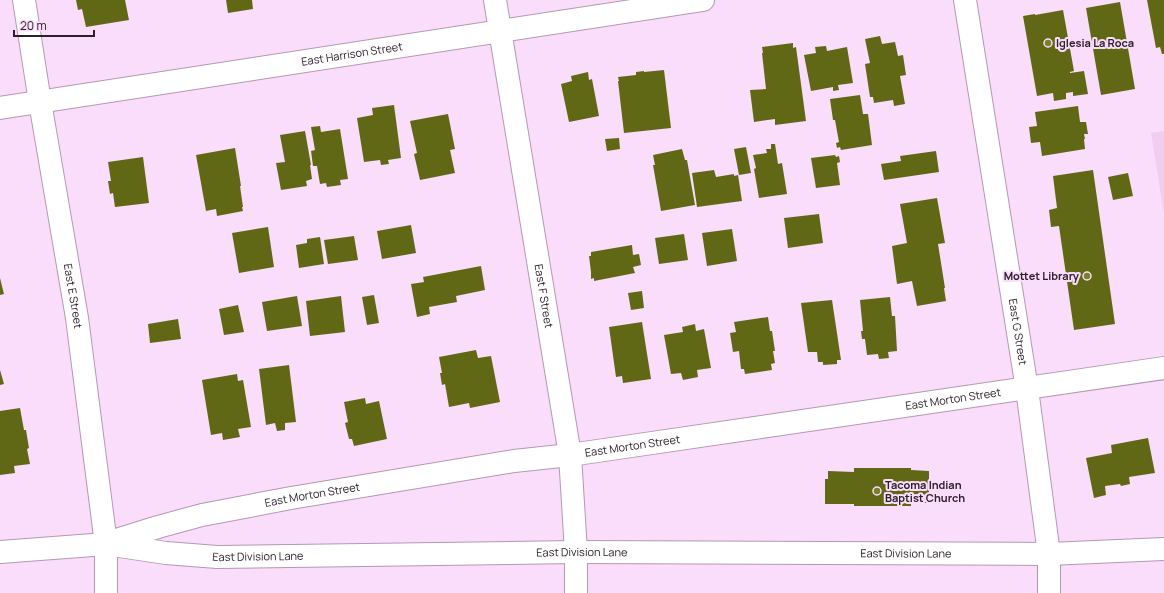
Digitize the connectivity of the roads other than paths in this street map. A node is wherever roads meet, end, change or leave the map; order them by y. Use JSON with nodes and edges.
{"nodes":[{"id":1,"x":24,"y":0,"type":"edge"},
{"id":2,"x":495,"y":0,"type":"edge"},
{"id":3,"x":703,"y":0,"type":"edge"},
{"id":4,"x":965,"y":0,"type":"edge"},
{"id":5,"x":500,"y":31,"type":"junction"},
{"id":6,"x":40,"y":102,"type":"junction"},
{"id":7,"x":0,"y":108,"type":"edge"},
{"id":8,"x":1164,"y":368,"type":"edge"},
{"id":9,"x":1027,"y":389,"type":"junction"},
{"id":10,"x":570,"y":455,"type":"junction"},
{"id":11,"x":106,"y":544,"type":"junction"},
{"id":12,"x":1164,"y":549,"type":"edge"},
{"id":13,"x":0,"y":552,"type":"edge"},
{"id":14,"x":576,"y":552,"type":"junction"},
{"id":15,"x":1049,"y":554,"type":"junction"},
{"id":16,"x":106,"y":593,"type":"edge"},
{"id":17,"x":576,"y":593,"type":"edge"},
{"id":18,"x":1049,"y":593,"type":"edge"}],
"edges":[{"from":1,"to":6,"type":"street","name":"East E Street"},
{"from":2,"to":5,"type":"street","name":"East F Street"},
{"from":3,"to":5,"type":"street","name":"East Harrison Street"},
{"from":4,"to":9,"type":"street","name":"East G Street"},
{"from":5,"to":6,"type":"street","name":"East Harrison Street"},
{"from":5,"to":10,"type":"street","name":"East F Street"},
{"from":6,"to":7,"type":"street","name":"East Harrison Street"},
{"from":6,"to":11,"type":"street","name":"East E Street"},
{"from":8,"to":9,"type":"street","name":"East Morton Street"},
{"from":9,"to":10,"type":"street","name":"East Morton Street"},
{"from":9,"to":15,"type":"street","name":"East G Street"},
{"from":10,"to":11,"type":"street","name":"East Morton Street"},
{"from":10,"to":14,"type":"street","name":"East F Street"},
{"from":11,"to":13,"type":"street","name":"East Division Lane"},
{"from":11,"to":14,"type":"street","name":"East Division Lane"},
{"from":11,"to":16,"type":"street","name":"East E Street"},
{"from":12,"to":15,"type":"street","name":"East Division Lane"},
{"from":14,"to":15,"type":"street","name":"East Division Lane"},
{"from":14,"to":17,"type":"street","name":"East F Street"},
{"from":15,"to":18,"type":"street","name":"East G Street"}]}
